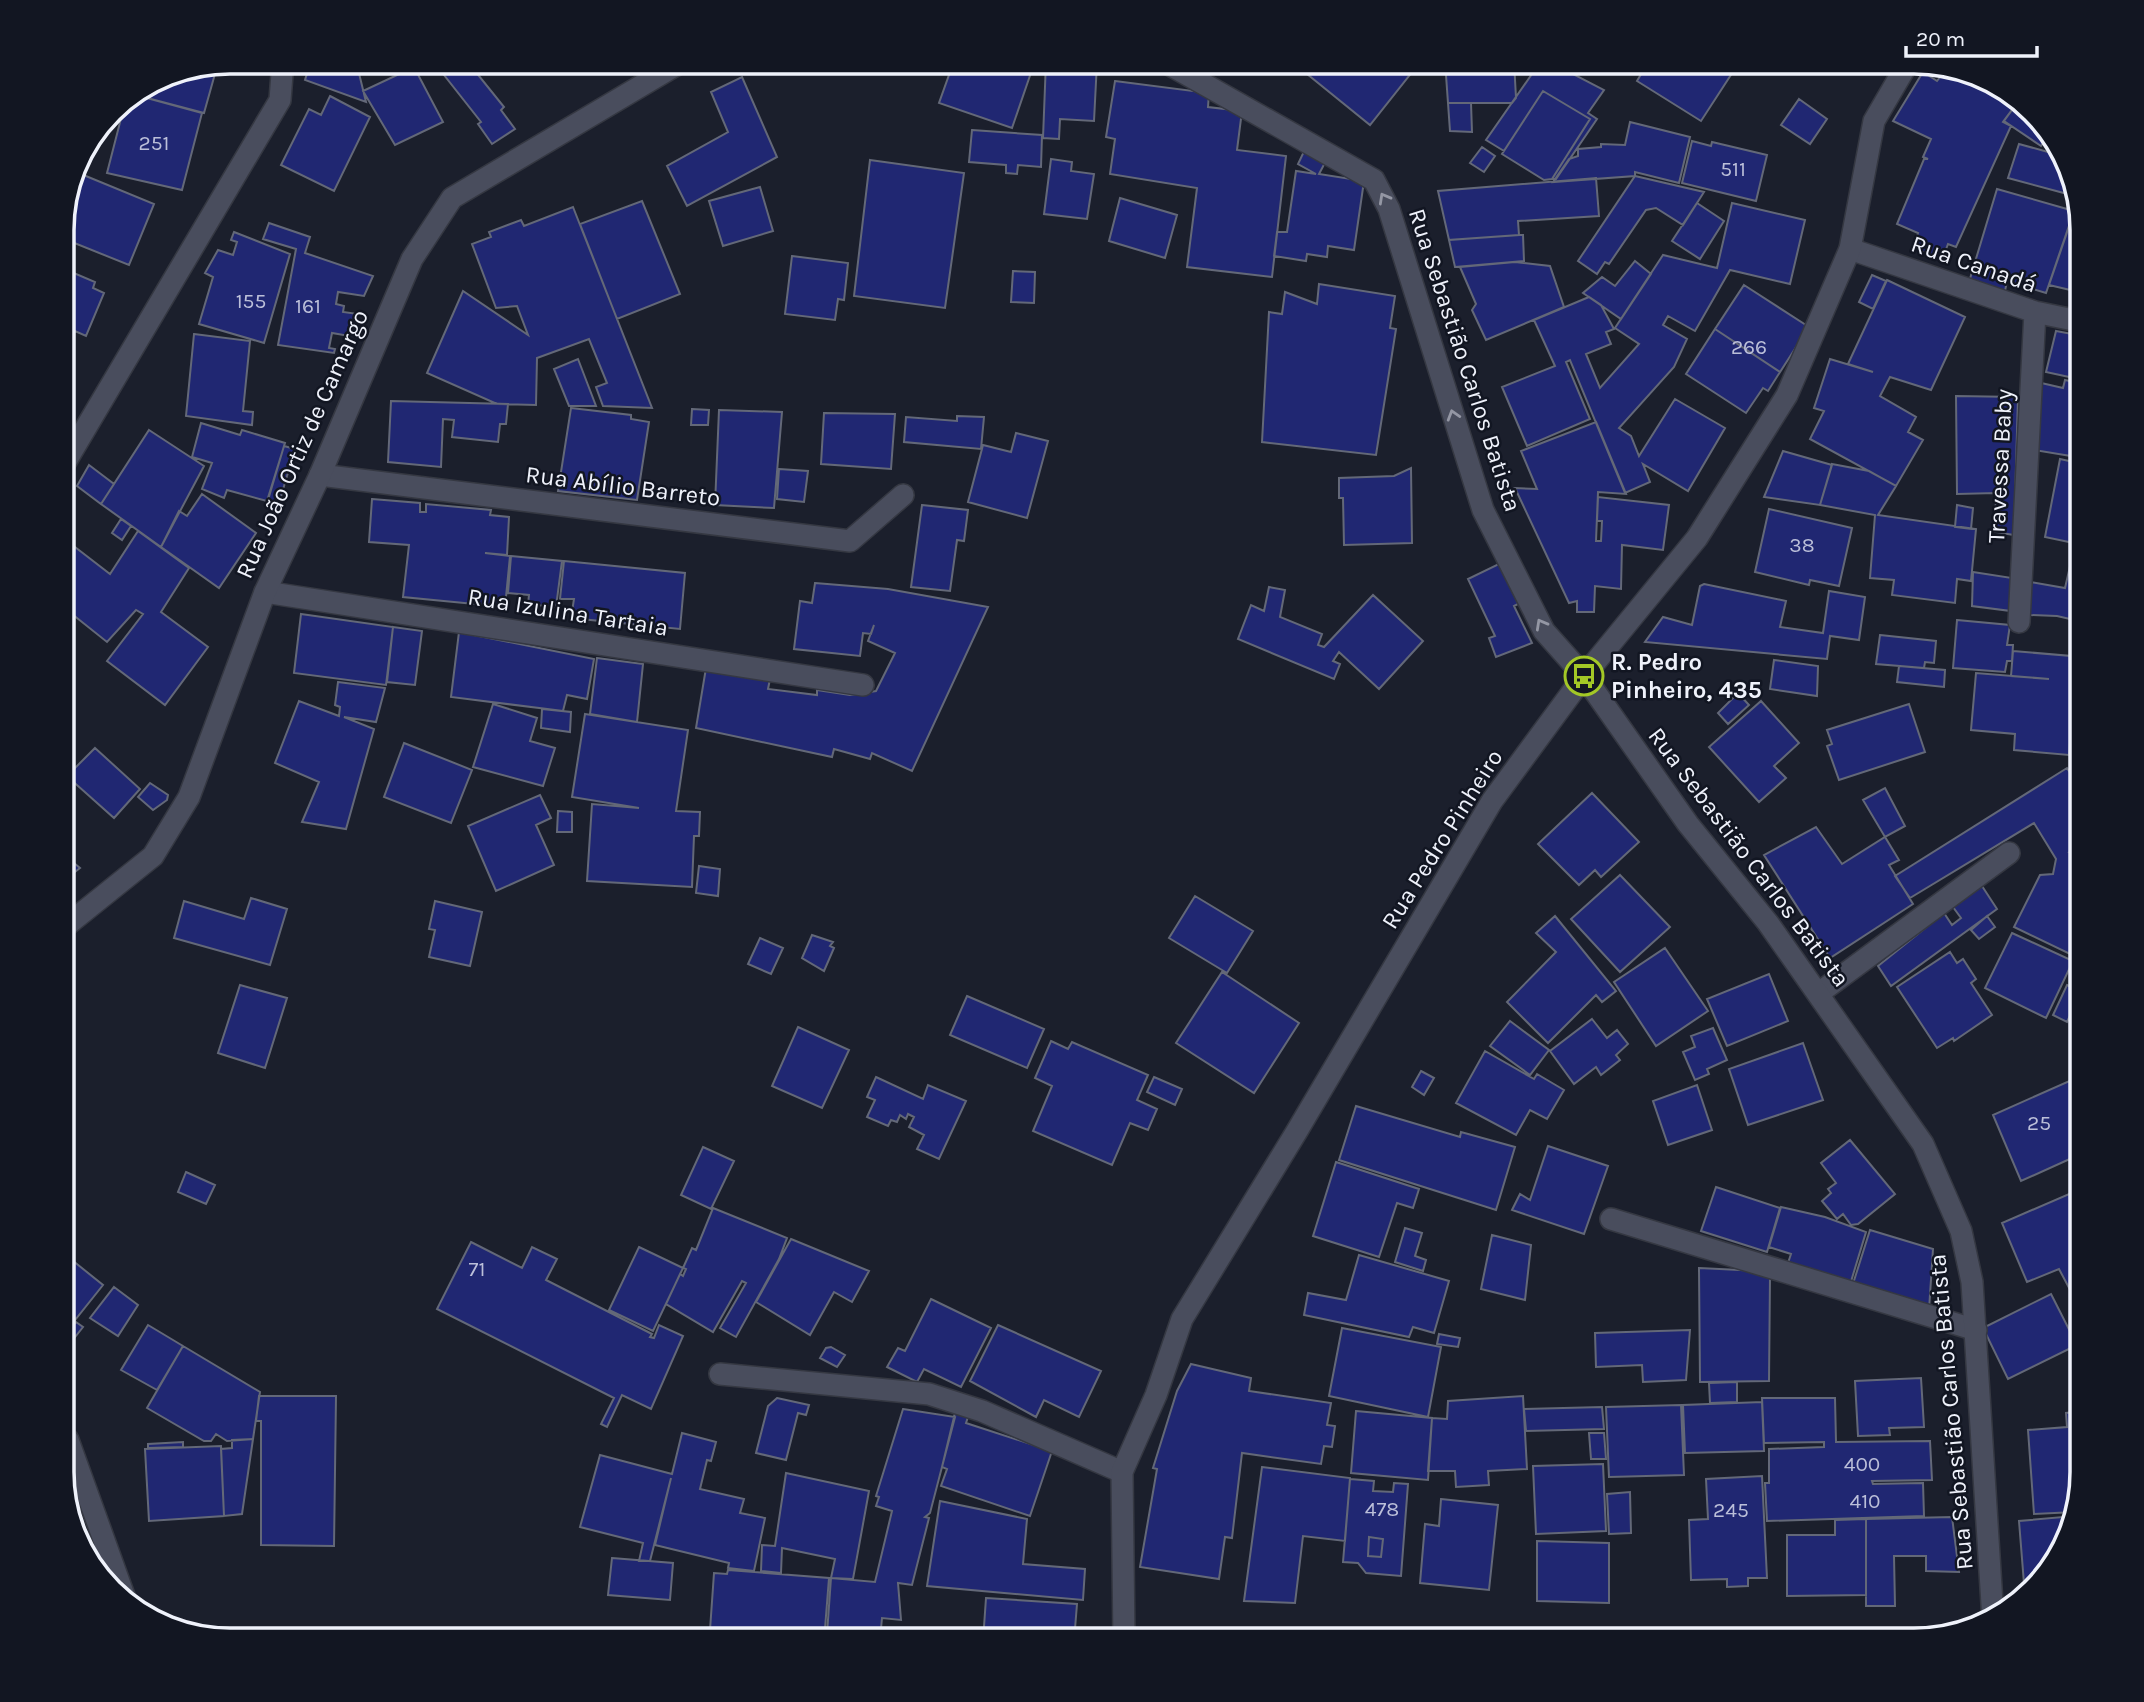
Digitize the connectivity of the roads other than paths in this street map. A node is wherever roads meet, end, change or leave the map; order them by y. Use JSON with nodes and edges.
{"nodes":[{"id":1,"x":282,"y":74,"type":"edge"},
{"id":2,"x":661,"y":74,"type":"edge"},
{"id":3,"x":1186,"y":74,"type":"edge"},
{"id":4,"x":1901,"y":74,"type":"edge"},
{"id":5,"x":1850,"y":249,"type":"junction"},
{"id":6,"x":2035,"y":312,"type":"junction"},
{"id":7,"x":2070,"y":319,"type":"edge"},
{"id":8,"x":74,"y":448,"type":"edge"},
{"id":9,"x":320,"y":475,"type":"junction"},
{"id":10,"x":904,"y":495,"type":"dead end"},
{"id":11,"x":265,"y":592,"type":"junction"},
{"id":12,"x":2019,"y":622,"type":"dead end"},
{"id":13,"x":1584,"y":676,"type":"junction"},
{"id":14,"x":863,"y":685,"type":"dead end"},
{"id":15,"x":2010,"y":853,"type":"dead end"},
{"id":16,"x":74,"y":919,"type":"edge"},
{"id":17,"x":1819,"y":993,"type":"junction"},
{"id":18,"x":1611,"y":1219,"type":"dead end"},
{"id":19,"x":1976,"y":1330,"type":"junction"},
{"id":20,"x":720,"y":1374,"type":"dead end"},
{"id":21,"x":74,"y":1457,"type":"edge"},
{"id":22,"x":1122,"y":1472,"type":"junction"},
{"id":23,"x":120,"y":1584,"type":"edge"},
{"id":24,"x":1992,"y":1608,"type":"edge"},
{"id":25,"x":1125,"y":1628,"type":"edge"}],
"edges":[{"from":1,"to":8,"type":"street"},
{"from":2,"to":9,"type":"street","name":"Rua João Ortiz de Camargo"},
{"from":13,"to":3,"type":"street","name":"Rua Sebastião Carlos Batista","one_way":true},
{"from":4,"to":5,"type":"street","name":"Rua Pedro Pinheiro"},
{"from":5,"to":6,"type":"street","name":"Rua Canadá"},
{"from":5,"to":13,"type":"street","name":"Rua Pedro Pinheiro"},
{"from":6,"to":7,"type":"street","name":"Rua Canadá"},
{"from":6,"to":12,"type":"street","name":"Travessa Baby"},
{"from":9,"to":10,"type":"street","name":"Rua Abílio Barreto"},
{"from":9,"to":11,"type":"street","name":"Rua João Ortiz de Camargo"},
{"from":11,"to":14,"type":"street","name":"Rua Izulina Tartaia"},
{"from":11,"to":16,"type":"street","name":"Rua João Ortiz de Camargo"},
{"from":13,"to":17,"type":"street","name":"Rua Sebastião Carlos Batista"},
{"from":13,"to":22,"type":"street","name":"Rua Pedro Pinheiro"},
{"from":15,"to":17,"type":"street"},
{"from":17,"to":19,"type":"street","name":"Rua Sebastião Carlos Batista"},
{"from":18,"to":19,"type":"street"},
{"from":19,"to":24,"type":"street","name":"Rua Sebastião Carlos Batista"},
{"from":20,"to":22,"type":"street"},
{"from":21,"to":23,"type":"street"},
{"from":22,"to":25,"type":"street","name":"Rua Pedro Pinheiro"}]}
